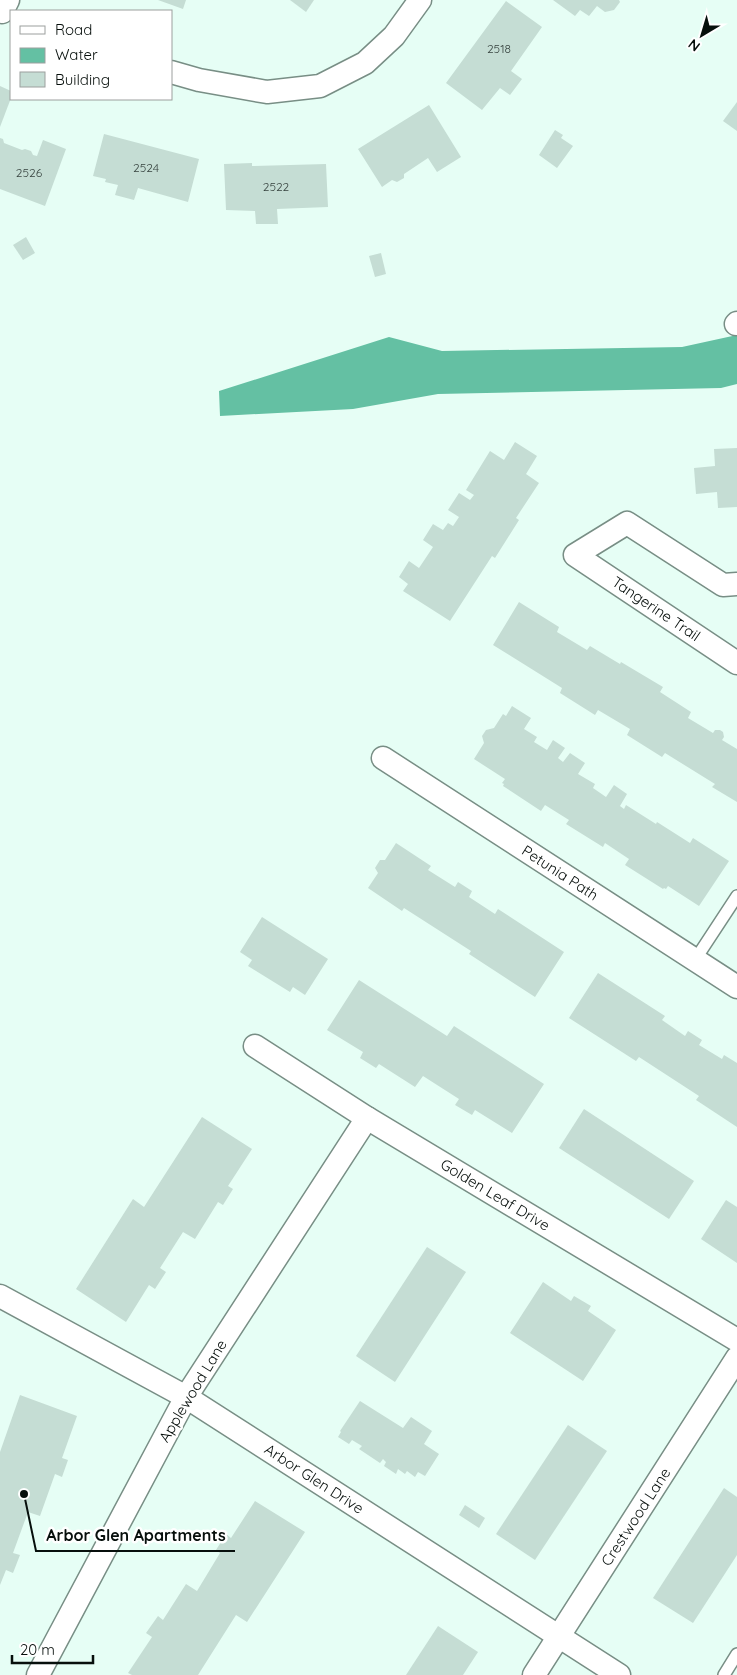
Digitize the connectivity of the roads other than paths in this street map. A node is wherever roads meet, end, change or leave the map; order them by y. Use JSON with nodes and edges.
{"nodes":[{"id":1,"x":420,"y":0,"type":"edge"},
{"id":2,"x":172,"y":72,"type":"edge"},
{"id":3,"x":737,"y":584,"type":"edge"},
{"id":4,"x":737,"y":663,"type":"edge"},
{"id":5,"x":383,"y":758,"type":"dead end"},
{"id":6,"x":737,"y":896,"type":"edge"},
{"id":7,"x":695,"y":960,"type":"junction"},
{"id":8,"x":737,"y":988,"type":"edge"},
{"id":9,"x":255,"y":1046,"type":"dead end"},
{"id":10,"x":367,"y":1118,"type":"junction"},
{"id":11,"x":0,"y":1296,"type":"edge"},
{"id":12,"x":737,"y":1340,"type":"edge"},
{"id":13,"x":737,"y":1358,"type":"edge"},
{"id":14,"x":186,"y":1397,"type":"junction"},
{"id":15,"x":559,"y":1636,"type":"junction"},
{"id":16,"x":737,"y":1654,"type":"edge"},
{"id":17,"x":38,"y":1675,"type":"edge"},
{"id":18,"x":534,"y":1675,"type":"edge"},
{"id":19,"x":619,"y":1675,"type":"edge"},
{"id":20,"x":724,"y":1675,"type":"edge"}],
"edges":[{"from":1,"to":2,"type":"street"},
{"from":3,"to":4,"type":"street","name":"Tangerine Trail"},
{"from":5,"to":7,"type":"street","name":"Petunia Path"},
{"from":6,"to":7,"type":"lane"},
{"from":7,"to":8,"type":"street","name":"Petunia Path"},
{"from":9,"to":10,"type":"street","name":"Golden Leaf Drive"},
{"from":10,"to":12,"type":"street","name":"Golden Leaf Drive"},
{"from":10,"to":14,"type":"street","name":"Applewood Lane"},
{"from":11,"to":14,"type":"street","name":"Arbor Glen Drive"},
{"from":13,"to":15,"type":"street","name":"Crestwood Lane"},
{"from":14,"to":15,"type":"street","name":"Arbor Glen Drive"},
{"from":14,"to":17,"type":"street","name":"Applewood Lane"},
{"from":15,"to":18,"type":"street","name":"Crestwood Lane"},
{"from":15,"to":19,"type":"street","name":"Arbor Glen Drive"},
{"from":16,"to":20,"type":"lane"}]}
